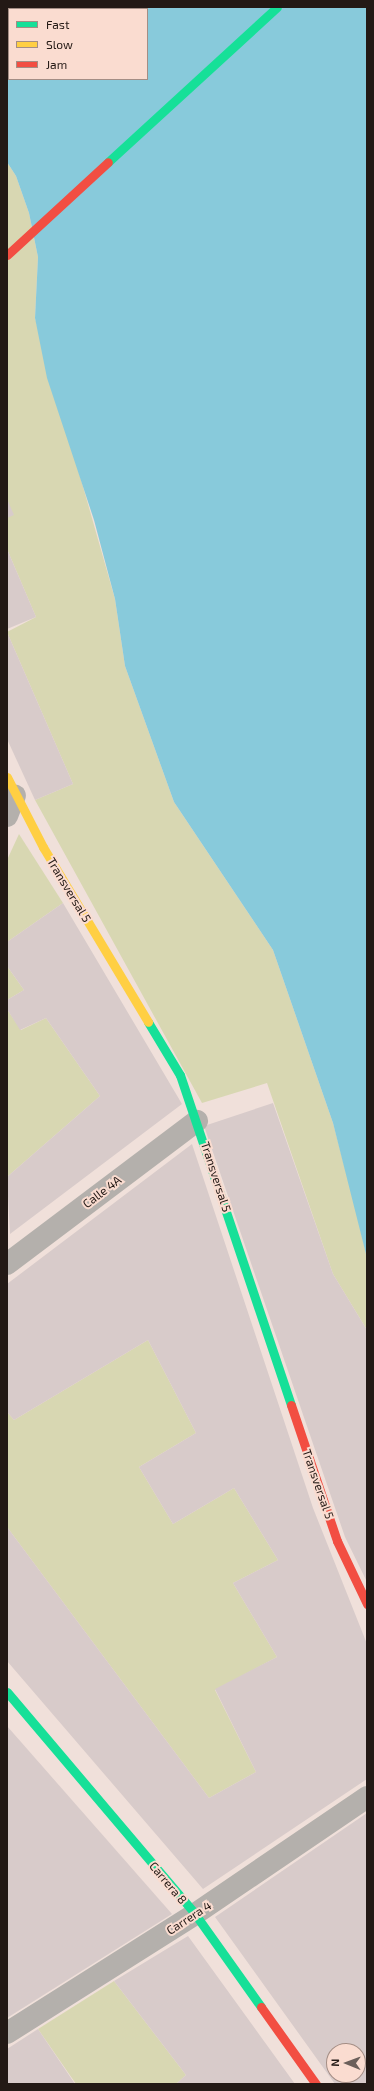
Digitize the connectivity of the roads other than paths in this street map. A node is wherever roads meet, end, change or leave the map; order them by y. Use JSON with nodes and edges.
{"nodes":[{"id":1,"x":277,"y":7,"type":"edge"},
{"id":2,"x":7,"y":255,"type":"edge"},
{"id":3,"x":11,"y":786,"type":"edge"},
{"id":4,"x":7,"y":816,"type":"edge"},
{"id":5,"x":197,"y":1121,"type":"junction"},
{"id":6,"x":7,"y":1264,"type":"edge"},
{"id":7,"x":367,"y":1604,"type":"edge"},
{"id":8,"x":7,"y":1692,"type":"edge"},
{"id":9,"x":367,"y":1797,"type":"edge"},
{"id":10,"x":195,"y":1914,"type":"junction"},
{"id":11,"x":7,"y":2033,"type":"edge"},
{"id":12,"x":316,"y":2084,"type":"edge"}],
"edges":[{"from":1,"to":2,"type":"street"},
{"from":3,"to":4,"type":"street"},
{"from":3,"to":5,"type":"street","name":"Transversal 5"},
{"from":5,"to":6,"type":"street","name":"Calle 4A"},
{"from":5,"to":7,"type":"street","name":"Transversal 5"},
{"from":8,"to":10,"type":"street","name":"Carrera 8"},
{"from":9,"to":10,"type":"street","name":"Carrera 4"},
{"from":10,"to":11,"type":"street","name":"Carrera 4"},
{"from":10,"to":12,"type":"street","name":"Carrera 8"}]}
